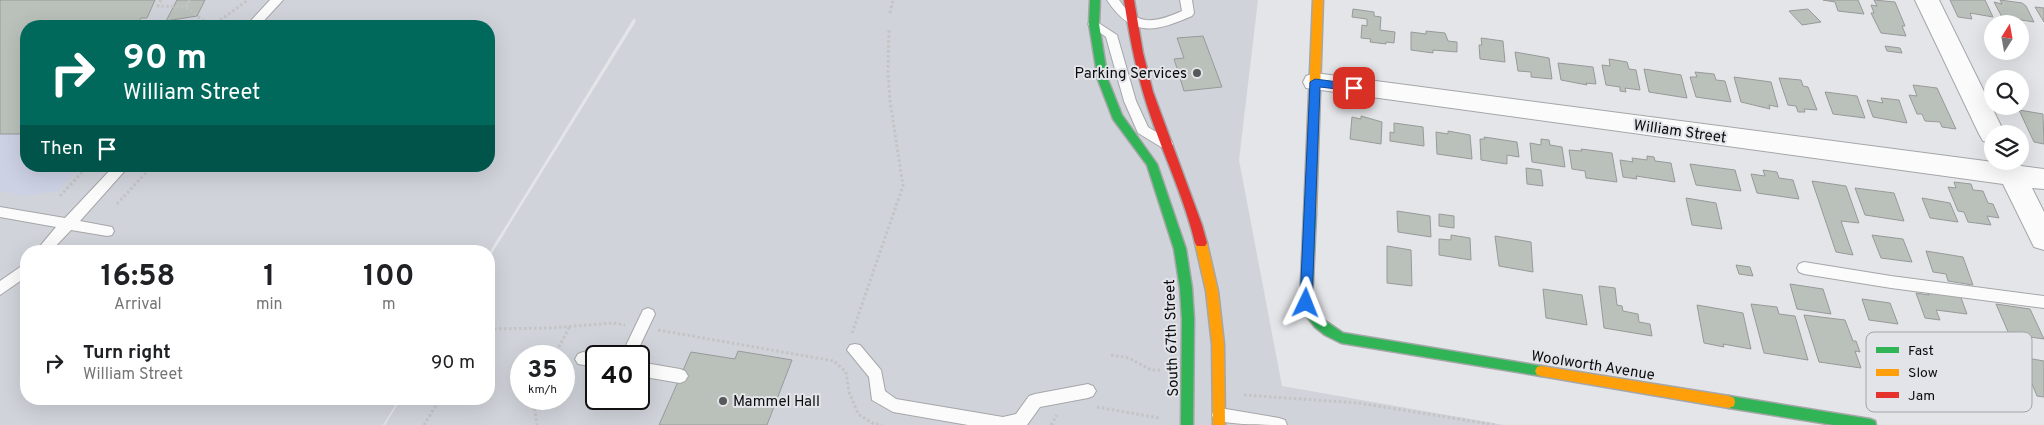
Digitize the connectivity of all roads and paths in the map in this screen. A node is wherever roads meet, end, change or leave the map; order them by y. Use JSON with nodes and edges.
{"nodes":[{"id":1,"x":161,"y":0,"type":"edge"},
{"id":2,"x":190,"y":0,"type":"edge"},
{"id":3,"x":248,"y":0,"type":"edge"},
{"id":4,"x":277,"y":0,"type":"edge"},
{"id":5,"x":893,"y":0,"type":"edge"},
{"id":6,"x":1095,"y":0,"type":"edge"},
{"id":7,"x":1113,"y":0,"type":"edge"},
{"id":8,"x":1129,"y":0,"type":"edge"},
{"id":9,"x":1186,"y":0,"type":"edge"},
{"id":10,"x":1318,"y":0,"type":"edge"},
{"id":11,"x":1927,"y":0,"type":"edge"},
{"id":12,"x":186,"y":6,"type":"junction"},
{"id":13,"x":890,"y":13,"type":"dead end"},
{"id":14,"x":203,"y":20,"type":"edge"},
{"id":15,"x":220,"y":20,"type":"edge"},
{"id":16,"x":258,"y":20,"type":"edge"},
{"id":17,"x":1131,"y":22,"type":"junction"},
{"id":18,"x":1094,"y":24,"type":"junction"},
{"id":19,"x":889,"y":28,"type":"dead end"},
{"id":20,"x":1315,"y":82,"type":"junction"},
{"id":21,"x":1988,"y":125,"type":"edge"},
{"id":22,"x":1167,"y":144,"type":"junction"},
{"id":23,"x":1984,"y":165,"type":"edge"},
{"id":24,"x":2010,"y":170,"type":"edge"},
{"id":25,"x":2015,"y":170,"type":"edge"},
{"id":26,"x":82,"y":172,"type":"edge"},
{"id":27,"x":117,"y":172,"type":"edge"},
{"id":28,"x":146,"y":172,"type":"edge"},
{"id":29,"x":2044,"y":179,"type":"edge"},
{"id":30,"x":60,"y":196,"type":"dead end"},
{"id":31,"x":117,"y":204,"type":"dead end"},
{"id":32,"x":0,"y":212,"type":"edge"},
{"id":33,"x":69,"y":224,"type":"junction"},
{"id":34,"x":107,"y":231,"type":"dead end"},
{"id":35,"x":2044,"y":239,"type":"edge"},
{"id":36,"x":49,"y":245,"type":"edge"},
{"id":37,"x":1804,"y":268,"type":"dead end"},
{"id":38,"x":20,"y":274,"type":"edge"},
{"id":39,"x":0,"y":289,"type":"edge"},
{"id":40,"x":2044,"y":302,"type":"edge"},
{"id":41,"x":648,"y":314,"type":"dead end"},
{"id":42,"x":570,"y":326,"type":"junction"},
{"id":43,"x":642,"y":327,"type":"junction"},
{"id":44,"x":495,"y":329,"type":"edge"},
{"id":45,"x":852,"y":334,"type":"dead end"},
{"id":46,"x":560,"y":345,"type":"edge"},
{"id":47,"x":633,"y":345,"type":"edge"},
{"id":48,"x":855,"y":350,"type":"dead end"},
{"id":49,"x":1112,"y":355,"type":"dead end"},
{"id":50,"x":650,"y":370,"type":"edge"},
{"id":51,"x":1170,"y":371,"type":"dead end"},
{"id":52,"x":680,"y":376,"type":"dead end"},
{"id":53,"x":1242,"y":391,"type":"dead end"},
{"id":54,"x":1088,"y":399,"type":"joint"},
{"id":55,"x":436,"y":405,"type":"edge"},
{"id":56,"x":1062,"y":409,"type":"dead end"},
{"id":57,"x":535,"y":410,"type":"edge"},
{"id":58,"x":1220,"y":420,"type":"edge"},
{"id":59,"x":1166,"y":422,"type":"dead end"},
{"id":60,"x":874,"y":424,"type":"edge"},
{"id":61,"x":424,"y":425,"type":"edge"},
{"id":62,"x":537,"y":425,"type":"edge"},
{"id":63,"x":882,"y":425,"type":"edge"},
{"id":64,"x":1051,"y":425,"type":"edge"},
{"id":65,"x":1187,"y":425,"type":"edge"},
{"id":66,"x":1279,"y":425,"type":"edge"},
{"id":67,"x":1496,"y":425,"type":"edge"},
{"id":68,"x":1870,"y":425,"type":"edge"}],
"edges":[{"from":1,"to":12,"type":"path"},
{"from":2,"to":12,"type":"path"},
{"from":3,"to":15,"type":"path"},
{"from":4,"to":16,"type":"lane"},
{"from":5,"to":13,"type":"path"},
{"from":6,"to":18,"type":"main road","name":"South 67th Street"},
{"from":7,"to":17,"type":"lane"},
{"from":8,"to":17,"type":"main road"},
{"from":9,"to":17,"type":"lane"},
{"from":10,"to":20,"type":"main road"},
{"from":11,"to":21,"type":"street"},
{"from":12,"to":14,"type":"path"},
{"from":17,"to":22,"type":"main road"},
{"from":18,"to":22,"type":"lane"},
{"from":18,"to":65,"type":"main road","name":"South 67th Street"},
{"from":19,"to":45,"type":"path"},
{"from":20,"to":23,"type":"street","name":"William Street"},
{"from":20,"to":68,"type":"main road","name":"Woolworth Avenue"},
{"from":22,"to":58,"type":"main road"},
{"from":24,"to":35,"type":"street"},
{"from":25,"to":29,"type":"street","name":"William Street"},
{"from":26,"to":30,"type":"path"},
{"from":27,"to":33,"type":"lane"},
{"from":28,"to":31,"type":"path"},
{"from":32,"to":33,"type":"lane"},
{"from":33,"to":34,"type":"lane"},
{"from":33,"to":36,"type":"lane"},
{"from":37,"to":40,"type":"lane"},
{"from":38,"to":39,"type":"lane"},
{"from":41,"to":43,"type":"lane"},
{"from":42,"to":43,"type":"path"},
{"from":42,"to":44,"type":"path"},
{"from":42,"to":46,"type":"path"},
{"from":43,"to":47,"type":"lane"},
{"from":43,"to":60,"type":"path"},
{"from":48,"to":54,"type":"lane"},
{"from":49,"to":51,"type":"path"},
{"from":50,"to":52,"type":"lane"},
{"from":53,"to":67,"type":"path"},
{"from":54,"to":59,"type":"path"},
{"from":55,"to":61,"type":"path"},
{"from":56,"to":64,"type":"path"},
{"from":57,"to":62,"type":"path"},
{"from":58,"to":66,"type":"lane"},
{"from":60,"to":63,"type":"path"}]}
